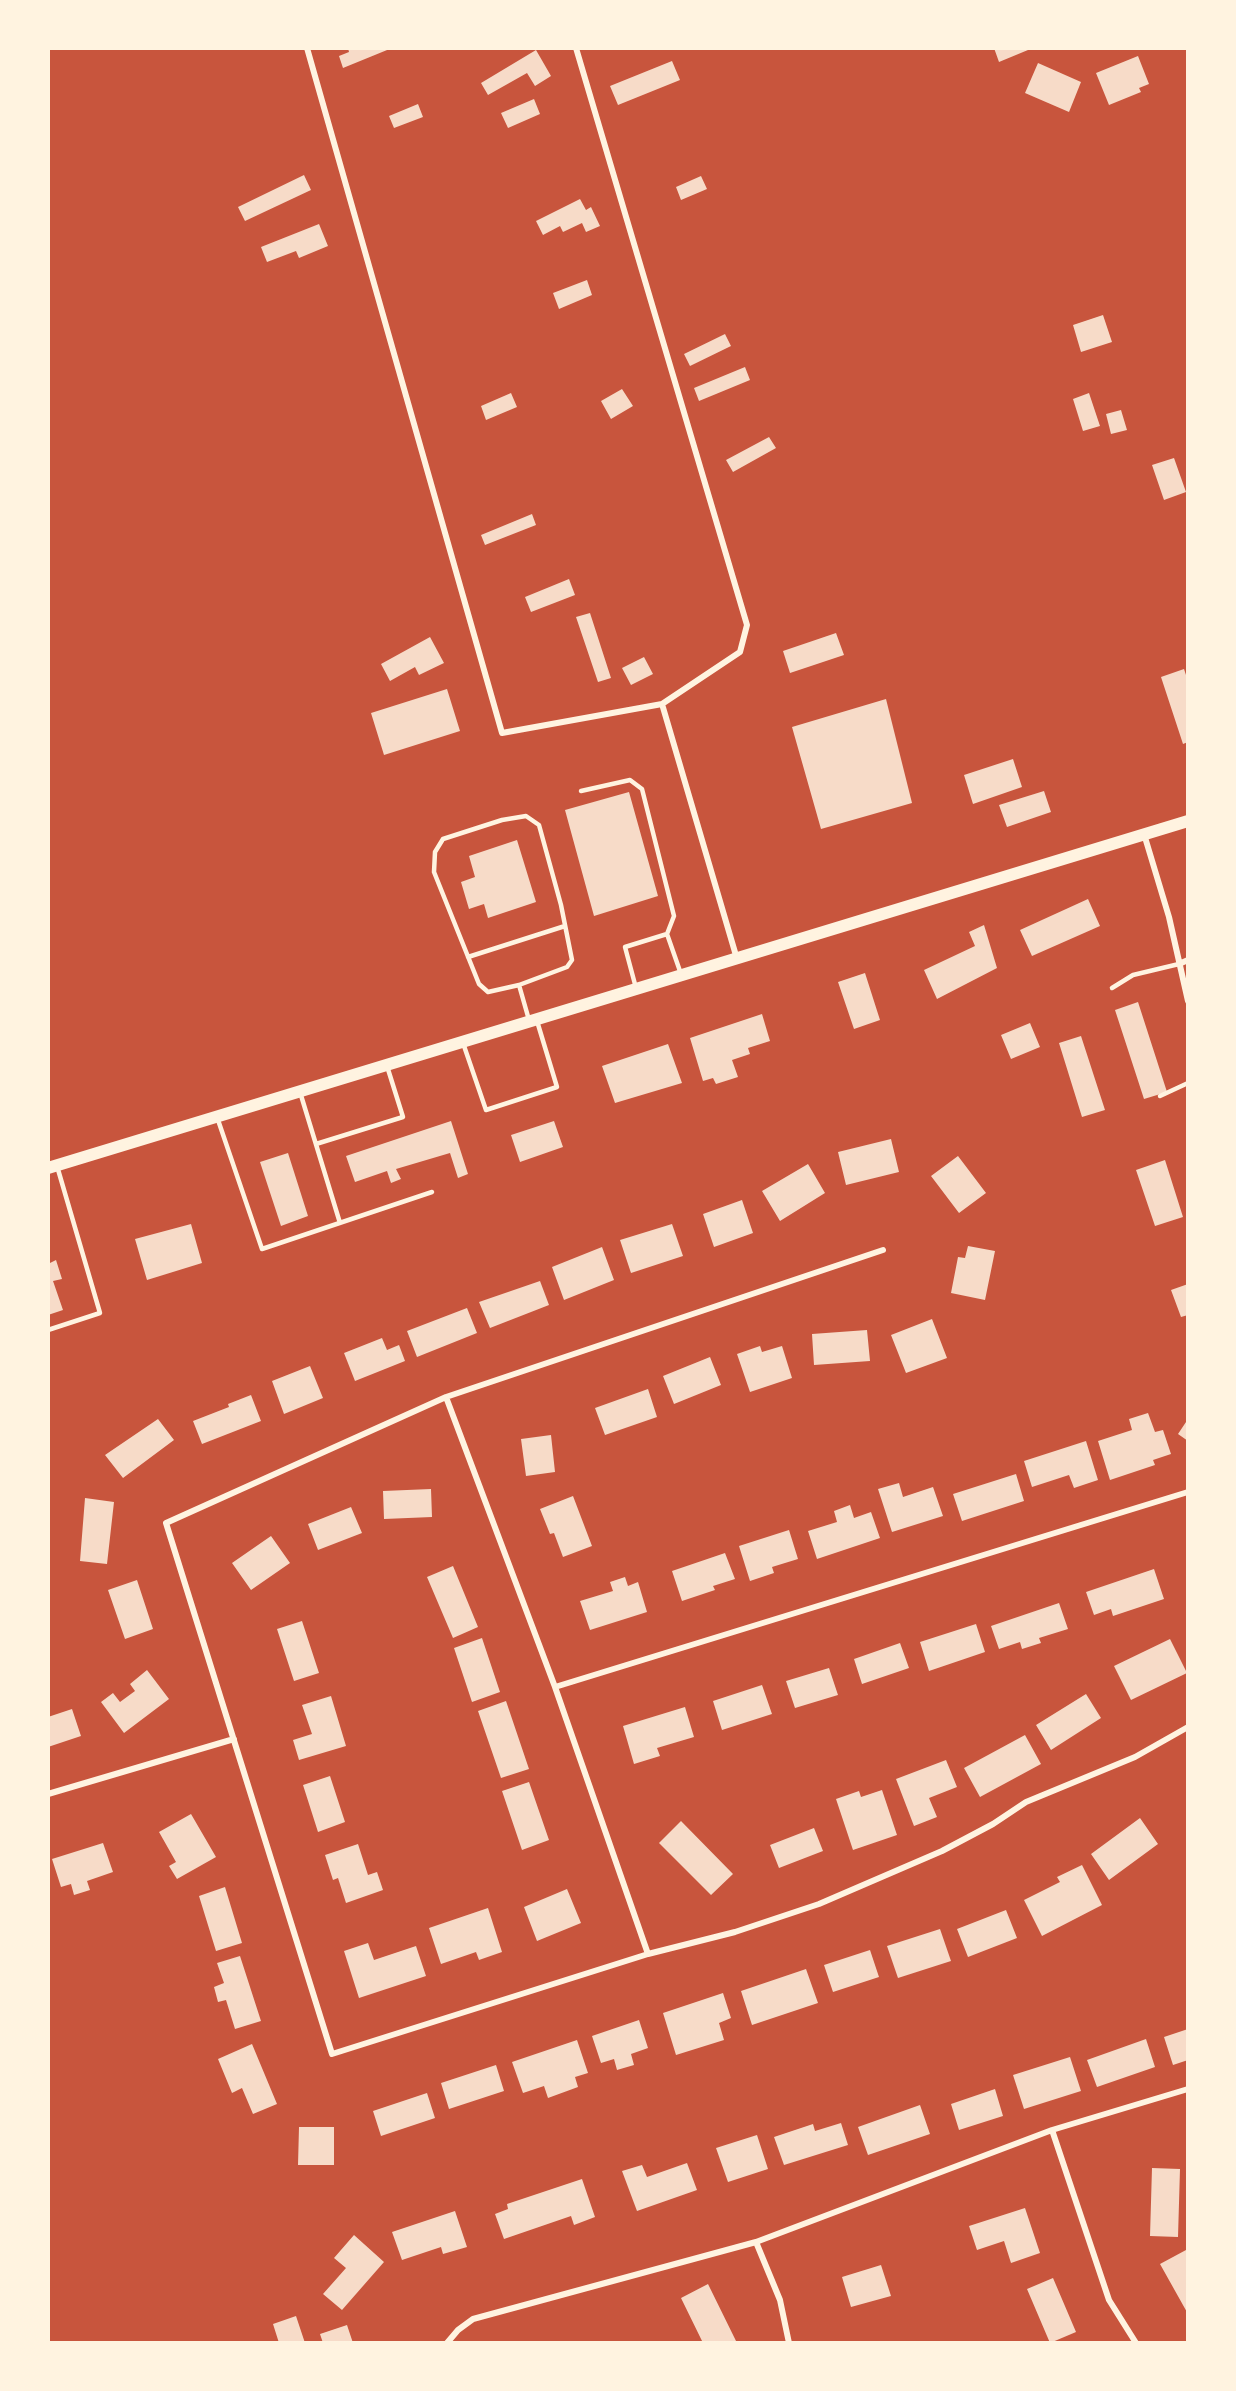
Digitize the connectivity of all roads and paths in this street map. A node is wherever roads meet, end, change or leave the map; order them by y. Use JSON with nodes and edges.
{"nodes":[{"id":1,"x":307,"y":48,"type":"edge"},
{"id":2,"x":576,"y":48,"type":"edge"},
{"id":3,"x":662,"y":704,"type":"junction"},
{"id":4,"x":581,"y":791,"type":"dead end"},
{"id":5,"x":1188,"y":821,"type":"edge"},
{"id":6,"x":1144,"y":834,"type":"junction"},
{"id":7,"x":565,"y":926,"type":"junction"},
{"id":8,"x":667,"y":934,"type":"junction"},
{"id":9,"x":468,"y":957,"type":"junction"},
{"id":10,"x":737,"y":960,"type":"junction"},
{"id":11,"x":1188,"y":960,"type":"edge"},
{"id":12,"x":1179,"y":964,"type":"junction"},
{"id":13,"x":681,"y":977,"type":"junction"},
{"id":14,"x":519,"y":985,"type":"junction"},
{"id":15,"x":1112,"y":988,"type":"dead end"},
{"id":16,"x":637,"y":990,"type":"junction"},
{"id":17,"x":1188,"y":1001,"type":"edge"},
{"id":18,"x":533,"y":1021,"type":"junction"},
{"id":19,"x":463,"y":1043,"type":"junction"},
{"id":20,"x":387,"y":1066,"type":"junction"},
{"id":21,"x":1188,"y":1083,"type":"edge"},
{"id":22,"x":300,"y":1092,"type":"junction"},
{"id":23,"x":1160,"y":1096,"type":"dead end"},
{"id":24,"x":218,"y":1117,"type":"junction"},
{"id":25,"x":316,"y":1144,"type":"junction"},
{"id":26,"x":52,"y":1167,"type":"edge"},
{"id":27,"x":432,"y":1192,"type":"dead end"},
{"id":28,"x":340,"y":1223,"type":"junction"},
{"id":29,"x":882,"y":1250,"type":"dead end"},
{"id":30,"x":48,"y":1330,"type":"edge"},
{"id":31,"x":446,"y":1397,"type":"junction"},
{"id":32,"x":1188,"y":1492,"type":"edge"},
{"id":33,"x":555,"y":1687,"type":"junction"},
{"id":34,"x":1188,"y":1728,"type":"edge"},
{"id":35,"x":234,"y":1739,"type":"junction"},
{"id":36,"x":48,"y":1794,"type":"edge"},
{"id":37,"x":648,"y":1954,"type":"junction"},
{"id":38,"x":1188,"y":2090,"type":"edge"},
{"id":39,"x":1052,"y":2130,"type":"junction"},
{"id":40,"x":756,"y":2242,"type":"junction"},
{"id":41,"x":447,"y":2343,"type":"edge"},
{"id":42,"x":789,"y":2343,"type":"edge"},
{"id":43,"x":1136,"y":2343,"type":"edge"}],
"edges":[{"from":1,"to":3,"type":"street"},
{"from":2,"to":3,"type":"street"},
{"from":3,"to":10,"type":"street"},
{"from":4,"to":8,"type":"lane"},
{"from":5,"to":6,"type":"main road"},
{"from":6,"to":10,"type":"main road"},
{"from":6,"to":12,"type":"street"},
{"from":7,"to":9,"type":"lane"},
{"from":7,"to":9,"type":"lane"},
{"from":7,"to":14,"type":"lane"},
{"from":8,"to":13,"type":"lane"},
{"from":8,"to":16,"type":"lane"},
{"from":9,"to":14,"type":"lane"},
{"from":10,"to":13,"type":"main road"},
{"from":11,"to":12,"type":"street"},
{"from":12,"to":15,"type":"lane"},
{"from":12,"to":17,"type":"street"},
{"from":13,"to":16,"type":"main road"},
{"from":14,"to":18,"type":"lane"},
{"from":16,"to":18,"type":"main road"},
{"from":18,"to":19,"type":"main road"},
{"from":18,"to":19,"type":"lane"},
{"from":19,"to":20,"type":"main road"},
{"from":20,"to":22,"type":"main road"},
{"from":20,"to":25,"type":"lane"},
{"from":21,"to":23,"type":"lane"},
{"from":22,"to":24,"type":"main road"},
{"from":22,"to":25,"type":"lane"},
{"from":24,"to":26,"type":"main road"},
{"from":24,"to":28,"type":"lane"},
{"from":25,"to":28,"type":"lane"},
{"from":26,"to":30,"type":"lane"},
{"from":27,"to":28,"type":"lane"},
{"from":29,"to":31,"type":"street"},
{"from":31,"to":33,"type":"street"},
{"from":31,"to":35,"type":"street"},
{"from":32,"to":33,"type":"street"},
{"from":33,"to":37,"type":"street"},
{"from":34,"to":37,"type":"street"},
{"from":35,"to":36,"type":"street"},
{"from":35,"to":37,"type":"street"},
{"from":38,"to":39,"type":"street"},
{"from":39,"to":40,"type":"street"},
{"from":39,"to":43,"type":"street"},
{"from":40,"to":41,"type":"street"},
{"from":40,"to":42,"type":"street"}]}
